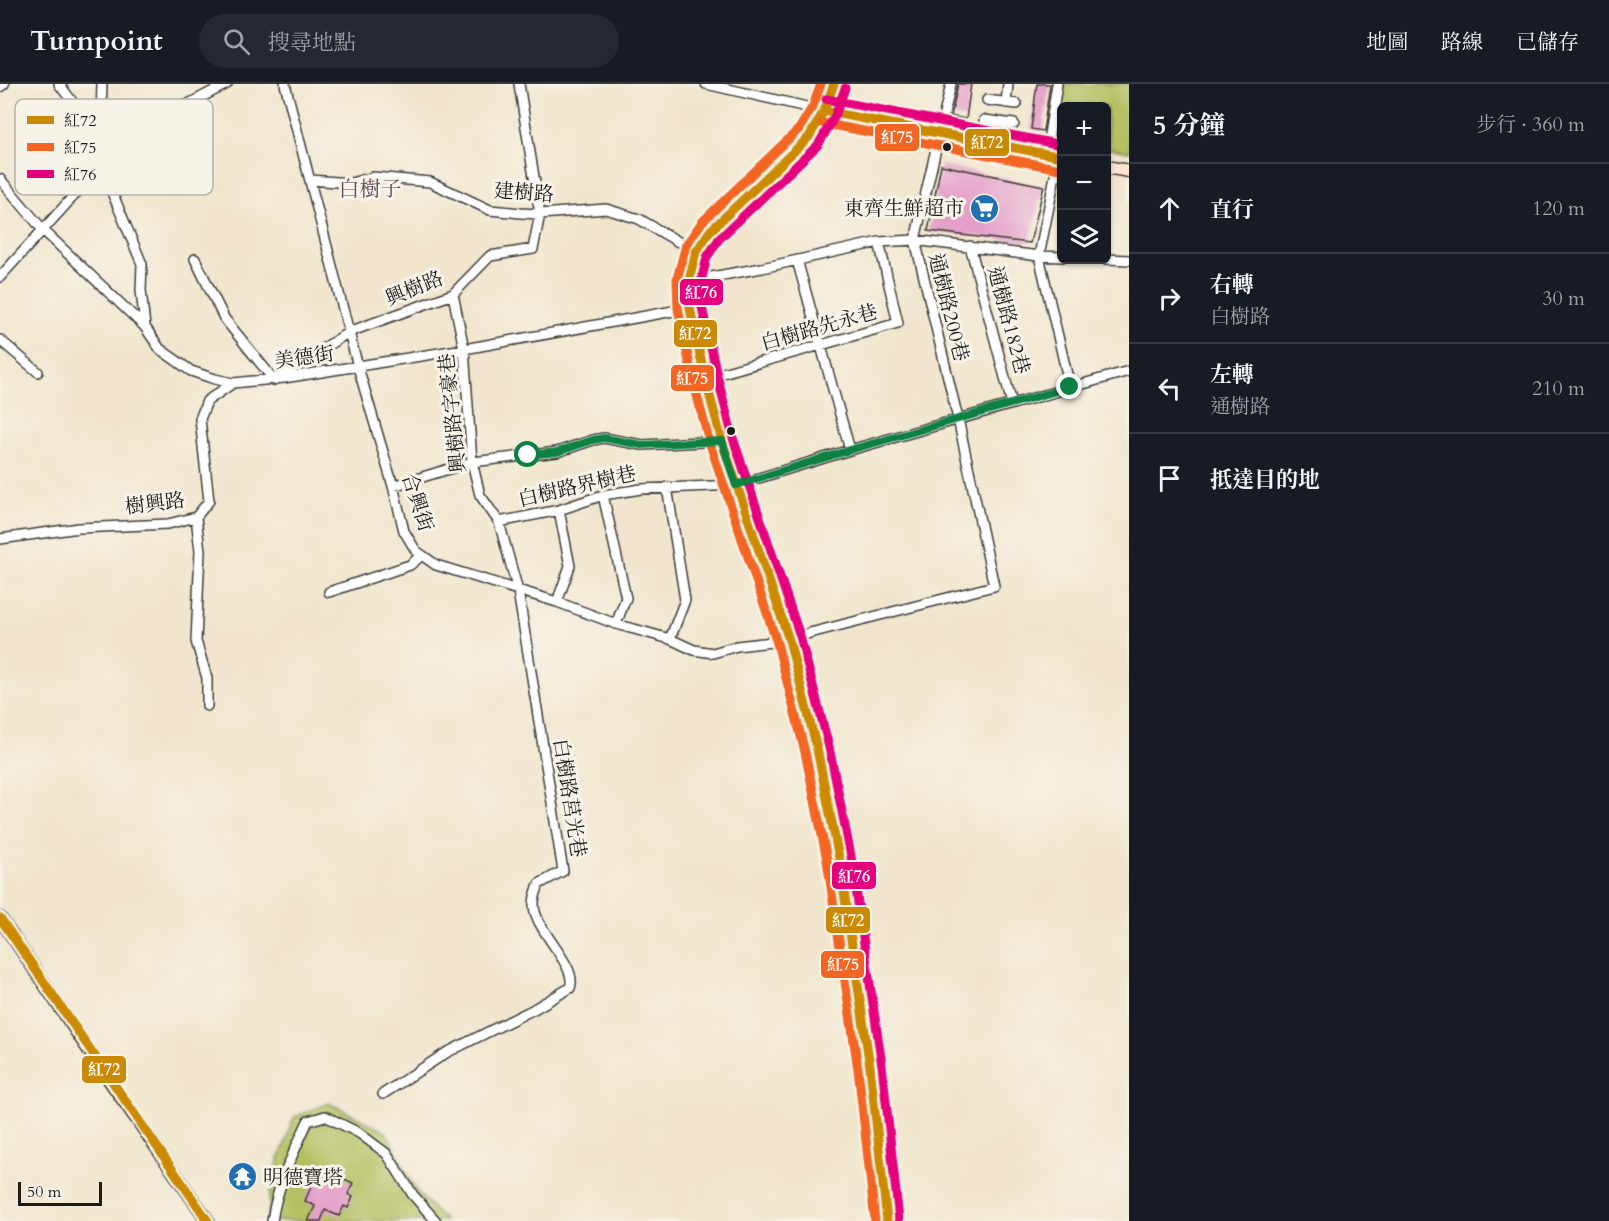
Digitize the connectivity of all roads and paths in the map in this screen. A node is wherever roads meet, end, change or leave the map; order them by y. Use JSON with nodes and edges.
{"nodes":[{"id":1,"x":4,"y":84,"type":"edge"},
{"id":2,"x":58,"y":84,"type":"edge"},
{"id":3,"x":228,"y":84,"type":"edge"},
{"id":4,"x":285,"y":84,"type":"edge"},
{"id":5,"x":519,"y":84,"type":"edge"},
{"id":6,"x":706,"y":84,"type":"edge"},
{"id":7,"x":834,"y":84,"type":"edge"},
{"id":8,"x":951,"y":84,"type":"edge"},
{"id":9,"x":1008,"y":84,"type":"edge"},
{"id":10,"x":1057,"y":84,"type":"edge"},
{"id":11,"x":0,"y":87,"type":"edge"},
{"id":12,"x":70,"y":99,"type":"edge"},
{"id":13,"x":198,"y":99,"type":"edge"},
{"id":14,"x":987,"y":100,"type":"dead end"},
{"id":15,"x":1006,"y":103,"type":"junction"},
{"id":16,"x":1017,"y":104,"type":"dead end"},
{"id":17,"x":824,"y":111,"type":"junction"},
{"id":18,"x":984,"y":120,"type":"dead end"},
{"id":19,"x":1014,"y":124,"type":"dead end"},
{"id":20,"x":941,"y":133,"type":"junction"},
{"id":21,"x":1056,"y":156,"type":"edge"},
{"id":22,"x":1111,"y":168,"type":"edge"},
{"id":23,"x":1129,"y":171,"type":"edge"},
{"id":24,"x":0,"y":179,"type":"edge"},
{"id":25,"x":310,"y":180,"type":"junction"},
{"id":26,"x":75,"y":195,"type":"edge"},
{"id":27,"x":113,"y":195,"type":"edge"},
{"id":28,"x":540,"y":214,"type":"junction"},
{"id":29,"x":43,"y":230,"type":"junction"},
{"id":30,"x":915,"y":240,"type":"junction"},
{"id":31,"x":879,"y":242,"type":"junction"},
{"id":32,"x":970,"y":246,"type":"junction"},
{"id":33,"x":696,"y":252,"type":"junction"},
{"id":34,"x":1039,"y":256,"type":"junction"},
{"id":35,"x":1057,"y":257,"type":"edge"},
{"id":36,"x":195,"y":259,"type":"dead end"},
{"id":37,"x":1111,"y":259,"type":"edge"},
{"id":38,"x":797,"y":260,"type":"junction"},
{"id":39,"x":1129,"y":260,"type":"edge"},
{"id":40,"x":0,"y":277,"type":"edge"},
{"id":41,"x":689,"y":280,"type":"junction"},
{"id":42,"x":453,"y":294,"type":"junction"},
{"id":43,"x":690,"y":308,"type":"junction"},
{"id":44,"x":145,"y":327,"type":"junction"},
{"id":45,"x":349,"y":332,"type":"junction"},
{"id":46,"x":0,"y":340,"type":"edge"},
{"id":47,"x":821,"y":345,"type":"junction"},
{"id":48,"x":464,"y":349,"type":"junction"},
{"id":49,"x":358,"y":367,"type":"junction"},
{"id":50,"x":1129,"y":370,"type":"edge"},
{"id":51,"x":38,"y":372,"type":"dead end"},
{"id":52,"x":705,"y":378,"type":"junction"},
{"id":53,"x":274,"y":380,"type":"junction"},
{"id":54,"x":233,"y":382,"type":"junction"},
{"id":55,"x":1070,"y":387,"type":"junction"},
{"id":56,"x":1012,"y":404,"type":"junction"},
{"id":57,"x":958,"y":419,"type":"junction"},
{"id":58,"x":722,"y":441,"type":"junction"},
{"id":59,"x":850,"y":450,"type":"junction"},
{"id":60,"x":472,"y":462,"type":"junction"},
{"id":61,"x":736,"y":485,"type":"junction"},
{"id":62,"x":393,"y":486,"type":"junction"},
{"id":63,"x":667,"y":487,"type":"junction"},
{"id":64,"x":603,"y":495,"type":"junction"},
{"id":65,"x":559,"y":510,"type":"junction"},
{"id":66,"x":196,"y":517,"type":"junction"},
{"id":67,"x":499,"y":522,"type":"junction"},
{"id":68,"x":0,"y":539,"type":"edge"},
{"id":69,"x":422,"y":555,"type":"junction"},
{"id":70,"x":518,"y":591,"type":"junction"},
{"id":71,"x":329,"y":592,"type":"dead end"},
{"id":72,"x":557,"y":602,"type":"junction"},
{"id":73,"x":616,"y":624,"type":"junction"},
{"id":74,"x":669,"y":639,"type":"junction"},
{"id":75,"x":789,"y":640,"type":"junction"},
{"id":76,"x":207,"y":706,"type":"dead end"},
{"id":77,"x":0,"y":918,"type":"edge"},
{"id":78,"x":383,"y":1094,"type":"dead end"},
{"id":79,"x":208,"y":1221,"type":"edge"},
{"id":80,"x":272,"y":1221,"type":"edge"},
{"id":81,"x":436,"y":1221,"type":"edge"},
{"id":82,"x":887,"y":1221,"type":"edge"}],
"edges":[{"from":1,"to":11,"type":"street"},
{"from":2,"to":12,"type":"street"},
{"from":3,"to":13,"type":"street"},
{"from":4,"to":25,"type":"street","name":"合興街"},
{"from":5,"to":28,"type":"street"},
{"from":6,"to":17,"type":"street"},
{"from":7,"to":17,"type":"street"},
{"from":8,"to":20,"type":"street","name":"通樹路200巷"},
{"from":9,"to":15,"type":"street"},
{"from":10,"to":21,"type":"street"},
{"from":14,"to":15,"type":"street"},
{"from":15,"to":16,"type":"street"},
{"from":17,"to":20,"type":"street"},
{"from":17,"to":33,"type":"street"},
{"from":18,"to":19,"type":"street"},
{"from":20,"to":21,"type":"street"},
{"from":20,"to":30,"type":"street","name":"通樹路200巷"},
{"from":21,"to":34,"type":"street"},
{"from":22,"to":23,"type":"street"},
{"from":24,"to":29,"type":"street","name":"美德街"},
{"from":25,"to":28,"type":"street","name":"建樹路"},
{"from":25,"to":45,"type":"street","name":"合興街"},
{"from":26,"to":29,"type":"street"},
{"from":27,"to":44,"type":"street"},
{"from":28,"to":33,"type":"street","name":"建樹路"},
{"from":28,"to":42,"type":"street","name":"興樹路"},
{"from":29,"to":40,"type":"street"},
{"from":29,"to":44,"type":"street","name":"美德街"},
{"from":30,"to":31,"type":"street"},
{"from":30,"to":32,"type":"street"},
{"from":30,"to":57,"type":"street","name":"通樹路200巷"},
{"from":31,"to":38,"type":"street"},
{"from":31,"to":47,"type":"street","name":"白樹路先永巷"},
{"from":32,"to":34,"type":"street"},
{"from":32,"to":56,"type":"street","name":"通樹路182巷"},
{"from":33,"to":41,"type":"street"},
{"from":34,"to":35,"type":"street"},
{"from":34,"to":55,"type":"street"},
{"from":36,"to":53,"type":"street"},
{"from":37,"to":39,"type":"street"},
{"from":38,"to":41,"type":"street"},
{"from":38,"to":47,"type":"street"},
{"from":41,"to":43,"type":"street"},
{"from":42,"to":45,"type":"street","name":"興樹路"},
{"from":42,"to":48,"type":"street","name":"興樹路字豪巷"},
{"from":43,"to":48,"type":"street","name":"美德街"},
{"from":43,"to":52,"type":"street"},
{"from":44,"to":54,"type":"street","name":"美德街"},
{"from":45,"to":49,"type":"street","name":"合興街"},
{"from":45,"to":53,"type":"street","name":"興樹路"},
{"from":46,"to":51,"type":"street"},
{"from":47,"to":52,"type":"street","name":"白樹路先永巷"},
{"from":47,"to":59,"type":"street"},
{"from":48,"to":49,"type":"street","name":"美德街"},
{"from":48,"to":60,"type":"street","name":"興樹路字豪巷"},
{"from":49,"to":53,"type":"street","name":"美德街"},
{"from":49,"to":62,"type":"street","name":"合興街"},
{"from":50,"to":55,"type":"street","name":"白樹路界樹巷"},
{"from":52,"to":58,"type":"street"},
{"from":53,"to":54,"type":"street","name":"美德街"},
{"from":54,"to":66,"type":"street","name":"樹興路"},
{"from":55,"to":56,"type":"street","name":"白樹路界樹巷"},
{"from":56,"to":57,"type":"street","name":"白樹路界樹巷"},
{"from":57,"to":59,"type":"street","name":"白樹路界樹巷"},
{"from":57,"to":75,"type":"street","name":"通樹路200巷"},
{"from":58,"to":60,"type":"street"},
{"from":58,"to":61,"type":"street"},
{"from":59,"to":61,"type":"street","name":"白樹路界樹巷"},
{"from":60,"to":62,"type":"street"},
{"from":60,"to":67,"type":"street","name":"興樹路字豪巷"},
{"from":61,"to":63,"type":"street","name":"白樹路界樹巷"},
{"from":61,"to":75,"type":"street"},
{"from":62,"to":69,"type":"street","name":"合興街"},
{"from":63,"to":64,"type":"street","name":"白樹路界樹巷"},
{"from":63,"to":74,"type":"street"},
{"from":64,"to":65,"type":"street","name":"白樹路界樹巷"},
{"from":64,"to":73,"type":"street"},
{"from":65,"to":67,"type":"street","name":"白樹路界樹巷"},
{"from":65,"to":72,"type":"street"},
{"from":66,"to":68,"type":"street","name":"樹興路"},
{"from":66,"to":76,"type":"street"},
{"from":67,"to":70,"type":"street","name":"興樹路字豪巷"},
{"from":69,"to":70,"type":"street","name":"合興街"},
{"from":69,"to":71,"type":"street"},
{"from":70,"to":72,"type":"street","name":"合興街"},
{"from":70,"to":78,"type":"street","name":"白樹路莒光巷"},
{"from":72,"to":73,"type":"street","name":"合興街"},
{"from":73,"to":74,"type":"street","name":"合興街"},
{"from":74,"to":75,"type":"street","name":"合興街"},
{"from":75,"to":82,"type":"street"},
{"from":77,"to":79,"type":"street"},
{"from":80,"to":81,"type":"street"}]}
